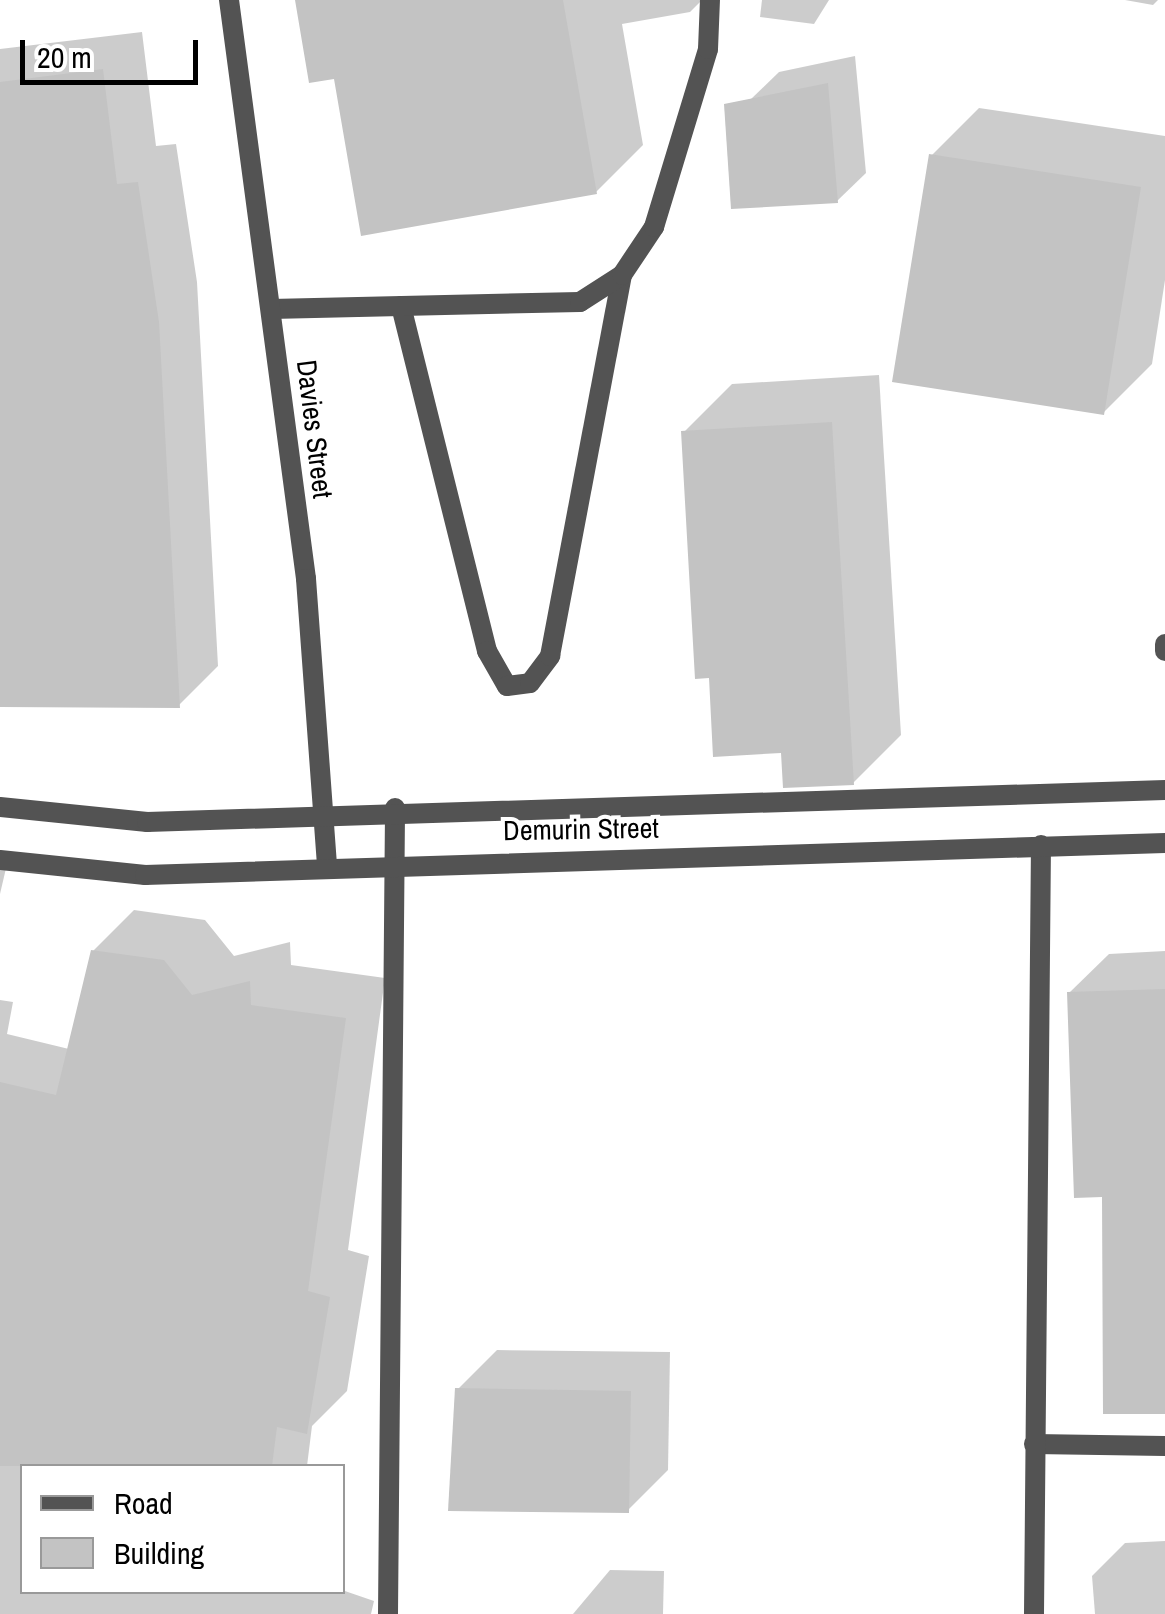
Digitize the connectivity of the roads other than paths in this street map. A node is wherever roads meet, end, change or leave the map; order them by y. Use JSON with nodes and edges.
{"nodes":[{"id":1,"x":229,"y":0,"type":"edge"},
{"id":2,"x":710,"y":0,"type":"edge"},
{"id":3,"x":622,"y":275,"type":"junction"},
{"id":4,"x":401,"y":306,"type":"junction"},
{"id":5,"x":271,"y":309,"type":"junction"},
{"id":6,"x":1165,"y":790,"type":"edge"},
{"id":7,"x":0,"y":807,"type":"edge"},
{"id":8,"x":395,"y":808,"type":"junction"},
{"id":9,"x":323,"y":815,"type":"junction"},
{"id":10,"x":1040,"y":844,"type":"junction"},
{"id":11,"x":1165,"y":844,"type":"edge"},
{"id":12,"x":0,"y":860,"type":"edge"},
{"id":13,"x":396,"y":861,"type":"junction"},
{"id":14,"x":327,"y":868,"type":"junction"},
{"id":15,"x":1034,"y":1444,"type":"junction"},
{"id":16,"x":1165,"y":1446,"type":"edge"},
{"id":17,"x":388,"y":1614,"type":"edge"},
{"id":18,"x":1034,"y":1614,"type":"edge"}],
"edges":[{"from":1,"to":5,"type":"street","name":"Davies Street"},
{"from":2,"to":3,"type":"street"},
{"from":3,"to":4,"type":"street"},
{"from":3,"to":4,"type":"street"},
{"from":4,"to":5,"type":"street"},
{"from":5,"to":9,"type":"street","name":"Davies Street"},
{"from":6,"to":8,"type":"street","name":"Demurin Street"},
{"from":7,"to":9,"type":"street","name":"Demurin Street"},
{"from":8,"to":9,"type":"street","name":"Demurin Street"},
{"from":8,"to":13,"type":"street"},
{"from":9,"to":14,"type":"street","name":"Davies Street"},
{"from":10,"to":11,"type":"street","name":"Demurin Street"},
{"from":10,"to":13,"type":"street","name":"Demurin Street"},
{"from":10,"to":15,"type":"street"},
{"from":12,"to":14,"type":"street","name":"Demurin Street"},
{"from":13,"to":14,"type":"street","name":"Demurin Street"},
{"from":13,"to":17,"type":"street"},
{"from":15,"to":16,"type":"street"},
{"from":15,"to":18,"type":"street"}]}
